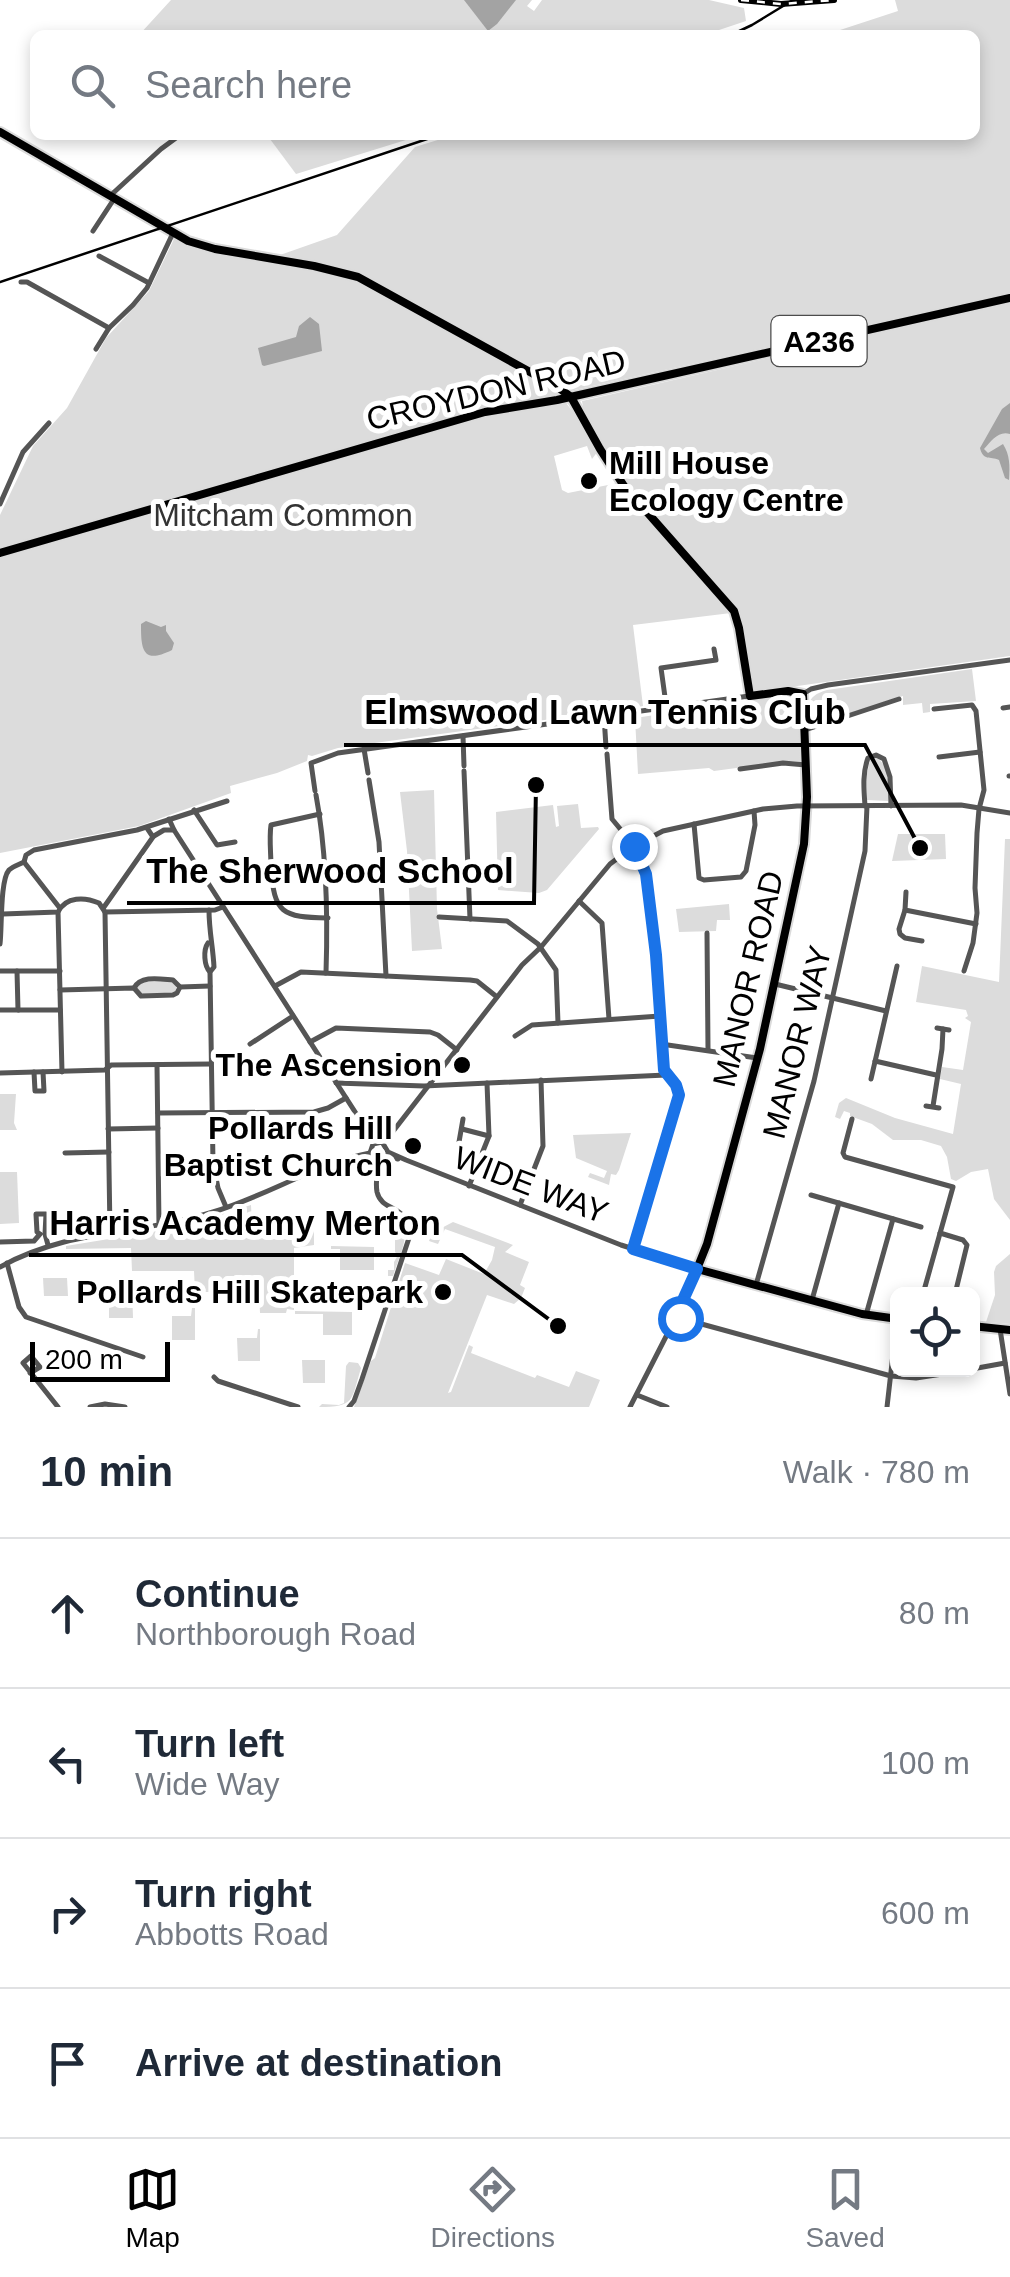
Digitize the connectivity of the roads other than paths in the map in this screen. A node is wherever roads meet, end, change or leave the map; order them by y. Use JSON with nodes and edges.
{"nodes":[{"id":1,"x":0,"y":132,"type":"edge"},
{"id":2,"x":173,"y":140,"type":"edge"},
{"id":3,"x":112,"y":198,"type":"junction"},
{"id":4,"x":92,"y":231,"type":"dead end"},
{"id":5,"x":173,"y":233,"type":"junction"},
{"id":6,"x":99,"y":256,"type":"dead end"},
{"id":7,"x":21,"y":282,"type":"dead end"},
{"id":8,"x":149,"y":284,"type":"junction"},
{"id":9,"x":1010,"y":298,"type":"edge"},
{"id":10,"x":110,"y":328,"type":"junction"},
{"id":11,"x":96,"y":348,"type":"dead end"},
{"id":12,"x":571,"y":397,"type":"junction"},
{"id":13,"x":48,"y":423,"type":"dead end"},
{"id":14,"x":0,"y":504,"type":"edge"},
{"id":15,"x":0,"y":553,"type":"edge"},
{"id":16,"x":714,"y":649,"type":"dead end"},
{"id":17,"x":1010,"y":660,"type":"edge"},
{"id":18,"x":803,"y":694,"type":"junction"},
{"id":19,"x":750,"y":696,"type":"junction"},
{"id":20,"x":899,"y":699,"type":"dead end"},
{"id":21,"x":653,"y":709,"type":"junction"},
{"id":22,"x":934,"y":709,"type":"dead end"},
{"id":23,"x":604,"y":716,"type":"junction"},
{"id":24,"x":805,"y":730,"type":"junction"},
{"id":25,"x":463,"y":736,"type":"junction"},
{"id":26,"x":364,"y":748,"type":"junction"},
{"id":27,"x":980,"y":752,"type":"junction"},
{"id":28,"x":940,"y":757,"type":"dead end"},
{"id":29,"x":806,"y":765,"type":"junction"},
{"id":30,"x":740,"y":770,"type":"dead end"},
{"id":31,"x":227,"y":801,"type":"dead end"},
{"id":32,"x":807,"y":806,"type":"junction"},
{"id":33,"x":866,"y":806,"type":"junction"},
{"id":34,"x":892,"y":806,"type":"junction"},
{"id":35,"x":980,"y":807,"type":"junction"},
{"id":36,"x":194,"y":810,"type":"junction"},
{"id":37,"x":754,"y":811,"type":"junction"},
{"id":38,"x":1010,"y":813,"type":"edge"},
{"id":39,"x":320,"y":814,"type":"junction"},
{"id":40,"x":169,"y":819,"type":"junction"},
{"id":41,"x":694,"y":824,"type":"junction"},
{"id":42,"x":147,"y":827,"type":"junction"},
{"id":43,"x":174,"y":830,"type":"junction"},
{"id":44,"x":153,"y":838,"type":"junction"},
{"id":45,"x":235,"y":842,"type":"dead end"},
{"id":46,"x":634,"y":846,"type":"junction"},
{"id":47,"x":24,"y":862,"type":"junction"},
{"id":48,"x":906,"y":892,"type":"dead end"},
{"id":49,"x":579,"y":901,"type":"junction"},
{"id":50,"x":223,"y":906,"type":"junction"},
{"id":51,"x":104,"y":909,"type":"junction"},
{"id":52,"x":59,"y":910,"type":"junction"},
{"id":53,"x":209,"y":910,"type":"junction"},
{"id":54,"x":905,"y":910,"type":"junction"},
{"id":55,"x":3,"y":914,"type":"junction"},
{"id":56,"x":440,"y":916,"type":"dead end"},
{"id":57,"x":328,"y":918,"type":"junction"},
{"id":58,"x":470,"y":918,"type":"junction"},
{"id":59,"x":976,"y":924,"type":"junction"},
{"id":60,"x":707,"y":933,"type":"dead end"},
{"id":61,"x":922,"y":941,"type":"dead end"},
{"id":62,"x":0,"y":944,"type":"edge"},
{"id":63,"x":541,"y":947,"type":"junction"},
{"id":64,"x":897,"y":966,"type":"dead end"},
{"id":65,"x":0,"y":971,"type":"edge"},
{"id":66,"x":18,"y":971,"type":"junction"},
{"id":67,"x":60,"y":971,"type":"junction"},
{"id":68,"x":964,"y":972,"type":"dead end"},
{"id":69,"x":326,"y":973,"type":"junction"},
{"id":70,"x":386,"y":976,"type":"junction"},
{"id":71,"x":775,"y":984,"type":"junction"},
{"id":72,"x":210,"y":986,"type":"junction"},
{"id":73,"x":274,"y":986,"type":"junction"},
{"id":74,"x":180,"y":987,"type":"junction"},
{"id":75,"x":106,"y":988,"type":"junction"},
{"id":76,"x":134,"y":988,"type":"junction"},
{"id":77,"x":60,"y":990,"type":"junction"},
{"id":78,"x":498,"y":997,"type":"junction"},
{"id":79,"x":832,"y":998,"type":"junction"},
{"id":80,"x":0,"y":1010,"type":"edge"},
{"id":81,"x":18,"y":1010,"type":"junction"},
{"id":82,"x":60,"y":1010,"type":"junction"},
{"id":83,"x":886,"y":1011,"type":"junction"},
{"id":84,"x":294,"y":1016,"type":"junction"},
{"id":85,"x":660,"y":1016,"type":"junction"},
{"id":86,"x":608,"y":1019,"type":"junction"},
{"id":87,"x":558,"y":1023,"type":"junction"},
{"id":88,"x":943,"y":1029,"type":"dead end"},
{"id":89,"x":515,"y":1036,"type":"dead end"},
{"id":90,"x":310,"y":1042,"type":"junction"},
{"id":91,"x":250,"y":1044,"type":"dead end"},
{"id":92,"x":662,"y":1044,"type":"junction"},
{"id":93,"x":457,"y":1050,"type":"junction"},
{"id":94,"x":708,"y":1050,"type":"junction"},
{"id":95,"x":758,"y":1058,"type":"junction"},
{"id":96,"x":876,"y":1061,"type":"junction"},
{"id":97,"x":211,"y":1064,"type":"junction"},
{"id":98,"x":157,"y":1065,"type":"junction"},
{"id":99,"x":108,"y":1068,"type":"junction"},
{"id":100,"x":0,"y":1072,"type":"edge"},
{"id":101,"x":34,"y":1072,"type":"junction"},
{"id":102,"x":44,"y":1072,"type":"junction"},
{"id":103,"x":62,"y":1072,"type":"junction"},
{"id":104,"x":666,"y":1074,"type":"junction"},
{"id":105,"x":937,"y":1075,"type":"junction"},
{"id":106,"x":871,"y":1079,"type":"dead end"},
{"id":107,"x":541,"y":1080,"type":"junction"},
{"id":108,"x":336,"y":1083,"type":"junction"},
{"id":109,"x":486,"y":1083,"type":"junction"},
{"id":110,"x":429,"y":1086,"type":"junction"},
{"id":111,"x":346,"y":1098,"type":"junction"},
{"id":112,"x":933,"y":1107,"type":"dead end"},
{"id":113,"x":212,"y":1113,"type":"junction"},
{"id":114,"x":158,"y":1114,"type":"junction"},
{"id":115,"x":464,"y":1119,"type":"dead end"},
{"id":116,"x":852,"y":1119,"type":"dead end"},
{"id":117,"x":158,"y":1128,"type":"junction"},
{"id":118,"x":108,"y":1129,"type":"junction"},
{"id":119,"x":462,"y":1129,"type":"junction"},
{"id":120,"x":489,"y":1136,"type":"junction"},
{"id":121,"x":459,"y":1142,"type":"dead end"},
{"id":122,"x":375,"y":1143,"type":"junction"},
{"id":123,"x":384,"y":1144,"type":"junction"},
{"id":124,"x":65,"y":1152,"type":"dead end"},
{"id":125,"x":108,"y":1152,"type":"junction"},
{"id":126,"x":370,"y":1153,"type":"junction"},
{"id":127,"x":387,"y":1154,"type":"junction"},
{"id":128,"x":378,"y":1159,"type":"junction"},
{"id":129,"x":469,"y":1186,"type":"junction"},
{"id":130,"x":811,"y":1195,"type":"dead end"},
{"id":131,"x":839,"y":1203,"type":"junction"},
{"id":132,"x":520,"y":1205,"type":"junction"},
{"id":133,"x":226,"y":1208,"type":"junction"},
{"id":134,"x":893,"y":1218,"type":"junction"},
{"id":135,"x":159,"y":1226,"type":"junction"},
{"id":136,"x":921,"y":1227,"type":"dead end"},
{"id":137,"x":110,"y":1232,"type":"junction"},
{"id":138,"x":940,"y":1233,"type":"junction"},
{"id":139,"x":0,"y":1242,"type":"edge"},
{"id":140,"x":48,"y":1245,"type":"junction"},
{"id":141,"x":633,"y":1249,"type":"junction"},
{"id":142,"x":8,"y":1263,"type":"junction"},
{"id":143,"x":0,"y":1267,"type":"edge"},
{"id":144,"x":697,"y":1269,"type":"junction"},
{"id":145,"x":756,"y":1285,"type":"junction"},
{"id":146,"x":925,"y":1287,"type":"edge"},
{"id":147,"x":957,"y":1287,"type":"edge"},
{"id":148,"x":812,"y":1300,"type":"junction"},
{"id":149,"x":866,"y":1315,"type":"junction"},
{"id":150,"x":676,"y":1317,"type":"junction"},
{"id":151,"x":890,"y":1318,"type":"edge"},
{"id":152,"x":980,"y":1327,"type":"edge"},
{"id":153,"x":1005,"y":1329,"type":"edge"},
{"id":154,"x":143,"y":1357,"type":"dead end"},
{"id":155,"x":1006,"y":1364,"type":"junction"},
{"id":156,"x":980,"y":1368,"type":"edge"},
{"id":157,"x":30,"y":1373,"type":"dead end"},
{"id":158,"x":890,"y":1376,"type":"edge"},
{"id":159,"x":214,"y":1377,"type":"dead end"},
{"id":160,"x":891,"y":1377,"type":"edge"},
{"id":161,"x":637,"y":1394,"type":"junction"},
{"id":162,"x":1010,"y":1394,"type":"edge"},
{"id":163,"x":58,"y":1407,"type":"edge"},
{"id":164,"x":90,"y":1407,"type":"edge"},
{"id":165,"x":125,"y":1407,"type":"edge"},
{"id":166,"x":298,"y":1407,"type":"edge"},
{"id":167,"x":348,"y":1407,"type":"edge"},
{"id":168,"x":630,"y":1407,"type":"edge"},
{"id":169,"x":667,"y":1407,"type":"edge"},
{"id":170,"x":887,"y":1407,"type":"edge"}],
"edges":[{"from":1,"to":3,"type":"main road"},
{"from":2,"to":3,"type":"street"},
{"from":3,"to":4,"type":"street"},
{"from":3,"to":5,"type":"main road"},
{"from":5,"to":8,"type":"street"},
{"from":5,"to":12,"type":"main road"},
{"from":6,"to":8,"type":"street"},
{"from":7,"to":10,"type":"street"},
{"from":8,"to":10,"type":"street"},
{"from":9,"to":12,"type":"main road","name":"CROYDON ROAD","number":"A236"},
{"from":10,"to":11,"type":"street"},
{"from":12,"to":15,"type":"main road","name":"CROYDON ROAD","number":"A236"},
{"from":12,"to":19,"type":"main road"},
{"from":13,"to":14,"type":"street"},
{"from":16,"to":21,"type":"street"},
{"from":17,"to":18,"type":"street"},
{"from":18,"to":19,"type":"main road"},
{"from":18,"to":24,"type":"main road","name":"MANOR ROAD"},
{"from":19,"to":21,"type":"street"},
{"from":20,"to":24,"type":"street"},
{"from":21,"to":23,"type":"street"},
{"from":22,"to":27,"type":"street"},
{"from":23,"to":25,"type":"street"},
{"from":23,"to":46,"type":"street"},
{"from":24,"to":29,"type":"main road","name":"MANOR ROAD"},
{"from":25,"to":26,"type":"street"},
{"from":25,"to":58,"type":"street"},
{"from":26,"to":39,"type":"street"},
{"from":26,"to":70,"type":"street"},
{"from":27,"to":28,"type":"street"},
{"from":27,"to":35,"type":"street"},
{"from":29,"to":30,"type":"street"},
{"from":29,"to":32,"type":"main road","name":"MANOR ROAD"},
{"from":31,"to":36,"type":"street"},
{"from":32,"to":33,"type":"street"},
{"from":32,"to":37,"type":"street"},
{"from":32,"to":71,"type":"main road","name":"MANOR ROAD"},
{"from":33,"to":34,"type":"street"},
{"from":33,"to":34,"type":"street","name":"MANOR WAY"},
{"from":33,"to":79,"type":"street","name":"MANOR WAY"},
{"from":34,"to":35,"type":"street"},
{"from":35,"to":38,"type":"street"},
{"from":35,"to":59,"type":"street"},
{"from":36,"to":40,"type":"street"},
{"from":36,"to":45,"type":"street"},
{"from":37,"to":41,"type":"street"},
{"from":37,"to":41,"type":"street"},
{"from":39,"to":57,"type":"street"},
{"from":39,"to":57,"type":"street"},
{"from":40,"to":42,"type":"street"},
{"from":40,"to":43,"type":"street"},
{"from":41,"to":46,"type":"street"},
{"from":42,"to":44,"type":"street"},
{"from":42,"to":47,"type":"street"},
{"from":43,"to":44,"type":"street"},
{"from":43,"to":50,"type":"street"},
{"from":44,"to":51,"type":"street"},
{"from":46,"to":49,"type":"street"},
{"from":46,"to":85,"type":"street"},
{"from":47,"to":52,"type":"street"},
{"from":47,"to":55,"type":"street"},
{"from":48,"to":54,"type":"street"},
{"from":49,"to":63,"type":"street"},
{"from":49,"to":86,"type":"street"},
{"from":50,"to":53,"type":"street"},
{"from":50,"to":73,"type":"street"},
{"from":51,"to":52,"type":"street"},
{"from":51,"to":53,"type":"street"},
{"from":51,"to":75,"type":"street"},
{"from":52,"to":55,"type":"street"},
{"from":52,"to":67,"type":"street"},
{"from":53,"to":72,"type":"street"},
{"from":54,"to":59,"type":"street"},
{"from":54,"to":61,"type":"street"},
{"from":55,"to":62,"type":"street"},
{"from":56,"to":58,"type":"street"},
{"from":57,"to":69,"type":"street"},
{"from":58,"to":63,"type":"street"},
{"from":59,"to":68,"type":"street"},
{"from":60,"to":94,"type":"street"},
{"from":63,"to":78,"type":"street"},
{"from":63,"to":87,"type":"street"},
{"from":64,"to":83,"type":"street"},
{"from":65,"to":66,"type":"street"},
{"from":66,"to":67,"type":"street"},
{"from":66,"to":81,"type":"street"},
{"from":67,"to":77,"type":"street"},
{"from":69,"to":70,"type":"street"},
{"from":69,"to":73,"type":"street"},
{"from":70,"to":78,"type":"street"},
{"from":71,"to":79,"type":"street"},
{"from":71,"to":95,"type":"main road","name":"MANOR ROAD"},
{"from":72,"to":74,"type":"street"},
{"from":72,"to":97,"type":"street"},
{"from":73,"to":84,"type":"street"},
{"from":74,"to":76,"type":"street"},
{"from":74,"to":76,"type":"street"},
{"from":75,"to":76,"type":"street"},
{"from":75,"to":77,"type":"street"},
{"from":75,"to":99,"type":"street"},
{"from":77,"to":82,"type":"street"},
{"from":78,"to":93,"type":"street"},
{"from":79,"to":83,"type":"street"},
{"from":79,"to":145,"type":"street","name":"MANOR WAY"},
{"from":80,"to":81,"type":"street"},
{"from":81,"to":82,"type":"street"},
{"from":82,"to":103,"type":"street"},
{"from":83,"to":96,"type":"street"},
{"from":84,"to":90,"type":"street"},
{"from":84,"to":91,"type":"street"},
{"from":85,"to":86,"type":"street"},
{"from":85,"to":92,"type":"street"},
{"from":86,"to":87,"type":"street"},
{"from":87,"to":89,"type":"street"},
{"from":88,"to":105,"type":"street"},
{"from":90,"to":93,"type":"street"},
{"from":90,"to":108,"type":"street"},
{"from":92,"to":94,"type":"street"},
{"from":92,"to":104,"type":"street"},
{"from":93,"to":110,"type":"street"},
{"from":94,"to":95,"type":"street"},
{"from":95,"to":144,"type":"main road","name":"MANOR ROAD"},
{"from":96,"to":105,"type":"street"},
{"from":96,"to":106,"type":"street"},
{"from":97,"to":98,"type":"street"},
{"from":97,"to":113,"type":"street"},
{"from":98,"to":99,"type":"street"},
{"from":98,"to":114,"type":"street"},
{"from":99,"to":103,"type":"street"},
{"from":99,"to":118,"type":"street"},
{"from":100,"to":101,"type":"street"},
{"from":101,"to":102,"type":"street"},
{"from":101,"to":102,"type":"street"},
{"from":102,"to":103,"type":"street"},
{"from":104,"to":107,"type":"street"},
{"from":104,"to":141,"type":"street"},
{"from":105,"to":112,"type":"street"},
{"from":107,"to":109,"type":"street"},
{"from":107,"to":132,"type":"street"},
{"from":108,"to":110,"type":"street"},
{"from":108,"to":111,"type":"street"},
{"from":109,"to":110,"type":"street"},
{"from":109,"to":120,"type":"street"},
{"from":110,"to":123,"type":"street"},
{"from":111,"to":113,"type":"street"},
{"from":111,"to":122,"type":"street"},
{"from":113,"to":114,"type":"street"},
{"from":113,"to":133,"type":"street"},
{"from":114,"to":117,"type":"street"},
{"from":115,"to":119,"type":"street"},
{"from":116,"to":138,"type":"street"},
{"from":117,"to":118,"type":"street"},
{"from":117,"to":135,"type":"street"},
{"from":118,"to":125,"type":"street"},
{"from":119,"to":120,"type":"street"},
{"from":119,"to":121,"type":"street"},
{"from":120,"to":129,"type":"street"},
{"from":122,"to":123,"type":"street"},
{"from":122,"to":126,"type":"street"},
{"from":123,"to":127,"type":"street"},
{"from":124,"to":125,"type":"street"},
{"from":125,"to":137,"type":"street"},
{"from":126,"to":128,"type":"street"},
{"from":126,"to":133,"type":"street"},
{"from":127,"to":128,"type":"street"},
{"from":127,"to":129,"type":"street","name":"WIDE WAY"},
{"from":128,"to":167,"type":"street"},
{"from":129,"to":132,"type":"street","name":"WIDE WAY"},
{"from":130,"to":131,"type":"street"},
{"from":131,"to":134,"type":"street"},
{"from":131,"to":148,"type":"street"},
{"from":132,"to":141,"type":"street","name":"WIDE WAY"},
{"from":133,"to":135,"type":"street"},
{"from":134,"to":136,"type":"street"},
{"from":134,"to":149,"type":"street"},
{"from":135,"to":137,"type":"street"},
{"from":137,"to":140,"type":"street"},
{"from":138,"to":146,"type":"street"},
{"from":138,"to":147,"type":"street"},
{"from":139,"to":140,"type":"street"},
{"from":140,"to":142,"type":"street"},
{"from":141,"to":144,"type":"street","name":"WIDE WAY"},
{"from":142,"to":143,"type":"street"},
{"from":142,"to":154,"type":"street"},
{"from":144,"to":145,"type":"main road"},
{"from":144,"to":150,"type":"street"},
{"from":145,"to":148,"type":"main road"},
{"from":148,"to":149,"type":"main road"},
{"from":149,"to":151,"type":"main road"},
{"from":150,"to":158,"type":"street"},
{"from":150,"to":161,"type":"street"},
{"from":152,"to":153,"type":"main road"},
{"from":153,"to":155,"type":"street"},
{"from":155,"to":156,"type":"street"},
{"from":155,"to":162,"type":"street"},
{"from":157,"to":163,"type":"street"},
{"from":159,"to":166,"type":"street"},
{"from":160,"to":170,"type":"street"},
{"from":161,"to":168,"type":"street"},
{"from":161,"to":169,"type":"street"},
{"from":164,"to":165,"type":"street"}]}
